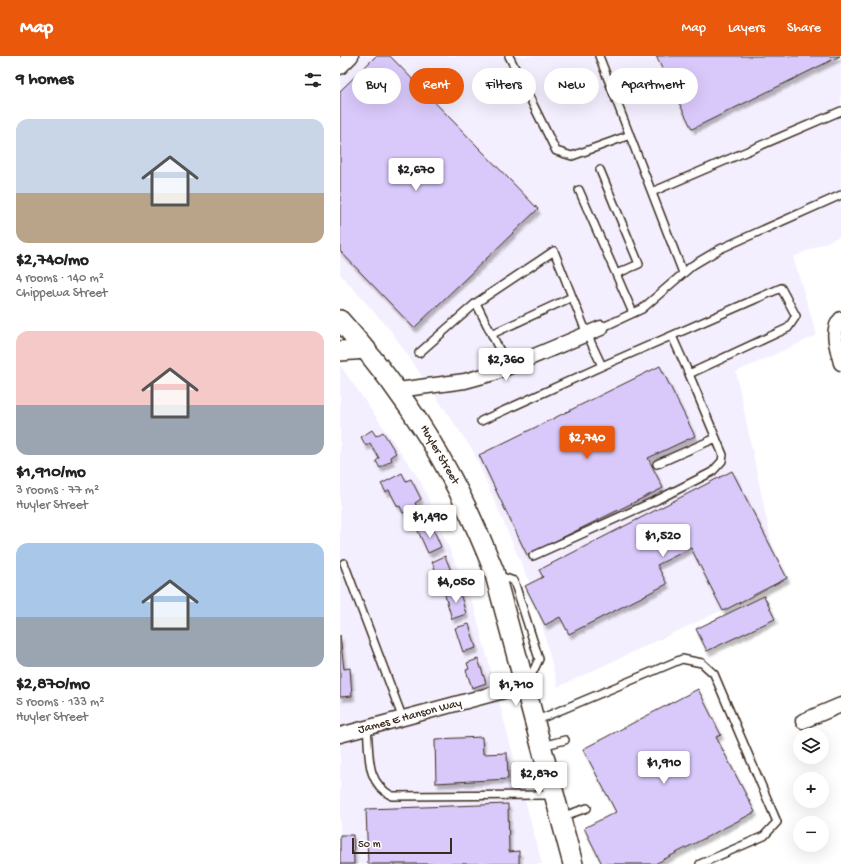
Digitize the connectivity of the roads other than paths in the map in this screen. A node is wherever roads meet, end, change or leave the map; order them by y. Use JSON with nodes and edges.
{"nodes":[{"id":1,"x":351,"y":56,"type":"edge"},
{"id":2,"x":509,"y":56,"type":"edge"},
{"id":3,"x":599,"y":56,"type":"edge"},
{"id":4,"x":340,"y":67,"type":"edge"},
{"id":5,"x":841,"y":112,"type":"edge"},
{"id":6,"x":630,"y":135,"type":"junction"},
{"id":7,"x":600,"y":170,"type":"dead end"},
{"id":8,"x":580,"y":190,"type":"dead end"},
{"id":9,"x":652,"y":192,"type":"junction"},
{"id":10,"x":841,"y":195,"type":"edge"},
{"id":11,"x":683,"y":273,"type":"junction"},
{"id":12,"x":616,"y":274,"type":"junction"},
{"id":13,"x":572,"y":298,"type":"junction"},
{"id":14,"x":476,"y":303,"type":"junction"},
{"id":15,"x":633,"y":313,"type":"junction"},
{"id":16,"x":841,"y":319,"type":"edge"},
{"id":17,"x":340,"y":320,"type":"edge"},
{"id":18,"x":601,"y":328,"type":"joint"},
{"id":19,"x":492,"y":334,"type":"junction"},
{"id":20,"x":587,"y":334,"type":"junction"},
{"id":21,"x":672,"y":336,"type":"junction"},
{"id":22,"x":366,"y":349,"type":"junction"},
{"id":23,"x":340,"y":351,"type":"edge"},
{"id":24,"x":419,"y":353,"type":"dead end"},
{"id":25,"x":841,"y":363,"type":"edge"},
{"id":26,"x":602,"y":366,"type":"junction"},
{"id":27,"x":508,"y":368,"type":"junction"},
{"id":28,"x":690,"y":374,"type":"junction"},
{"id":29,"x":398,"y":390,"type":"junction"},
{"id":30,"x":481,"y":420,"type":"dead end"},
{"id":31,"x":716,"y":438,"type":"junction"},
{"id":32,"x":657,"y":464,"type":"dead end"},
{"id":33,"x":533,"y":556,"type":"dead end"},
{"id":34,"x":344,"y":563,"type":"dead end"},
{"id":35,"x":526,"y":686,"type":"junction"},
{"id":36,"x":841,"y":705,"type":"edge"},
{"id":37,"x":403,"y":718,"type":"junction"},
{"id":38,"x":535,"y":721,"type":"junction"},
{"id":39,"x":803,"y":721,"type":"dead end"},
{"id":40,"x":368,"y":728,"type":"junction"},
{"id":41,"x":340,"y":735,"type":"edge"},
{"id":42,"x":565,"y":740,"type":"dead end"},
{"id":43,"x":542,"y":746,"type":"junction"},
{"id":44,"x":555,"y":795,"type":"junction"},
{"id":45,"x":587,"y":808,"type":"dead end"},
{"id":46,"x":561,"y":817,"type":"junction"},
{"id":47,"x":573,"y":864,"type":"edge"},
{"id":48,"x":700,"y":864,"type":"edge"}],
"edges":[{"from":1,"to":4,"type":"street"},
{"from":2,"to":6,"type":"lane"},
{"from":3,"to":6,"type":"lane"},
{"from":5,"to":9,"type":"lane"},
{"from":6,"to":9,"type":"lane"},
{"from":7,"to":12,"type":"lane"},
{"from":8,"to":12,"type":"lane"},
{"from":9,"to":11,"type":"lane"},
{"from":10,"to":11,"type":"lane"},
{"from":11,"to":15,"type":"lane"},
{"from":12,"to":15,"type":"lane"},
{"from":13,"to":14,"type":"lane"},
{"from":13,"to":19,"type":"lane"},
{"from":13,"to":20,"type":"lane"},
{"from":14,"to":19,"type":"lane"},
{"from":14,"to":24,"type":"lane"},
{"from":15,"to":18,"type":"lane"},
{"from":16,"to":25,"type":"street"},
{"from":17,"to":22,"type":"street","name":"Huyler Street"},
{"from":18,"to":20,"type":"street"},
{"from":19,"to":27,"type":"lane"},
{"from":20,"to":26,"type":"lane"},
{"from":20,"to":27,"type":"street"},
{"from":21,"to":26,"type":"lane"},
{"from":21,"to":28,"type":"lane"},
{"from":21,"to":28,"type":"lane"},
{"from":22,"to":23,"type":"street"},
{"from":22,"to":29,"type":"street","name":"Huyler Street"},
{"from":26,"to":30,"type":"lane"},
{"from":27,"to":29,"type":"street"},
{"from":28,"to":31,"type":"lane"},
{"from":29,"to":35,"type":"street","name":"Huyler Street"},
{"from":31,"to":32,"type":"lane"},
{"from":31,"to":33,"type":"lane"},
{"from":34,"to":37,"type":"lane"},
{"from":35,"to":37,"type":"street","name":"James E Hanson Way"},
{"from":35,"to":38,"type":"street","name":"Huyler Street"},
{"from":36,"to":39,"type":"street"},
{"from":37,"to":40,"type":"street","name":"James E Hanson Way"},
{"from":38,"to":43,"type":"street","name":"Huyler Street"},
{"from":38,"to":48,"type":"lane"},
{"from":40,"to":41,"type":"street","name":"James E Hanson Way"},
{"from":40,"to":44,"type":"lane"},
{"from":42,"to":43,"type":"lane"},
{"from":43,"to":44,"type":"street","name":"Huyler Street"},
{"from":44,"to":46,"type":"street","name":"Huyler Street"},
{"from":45,"to":46,"type":"lane"},
{"from":46,"to":47,"type":"street","name":"Huyler Street"}]}
